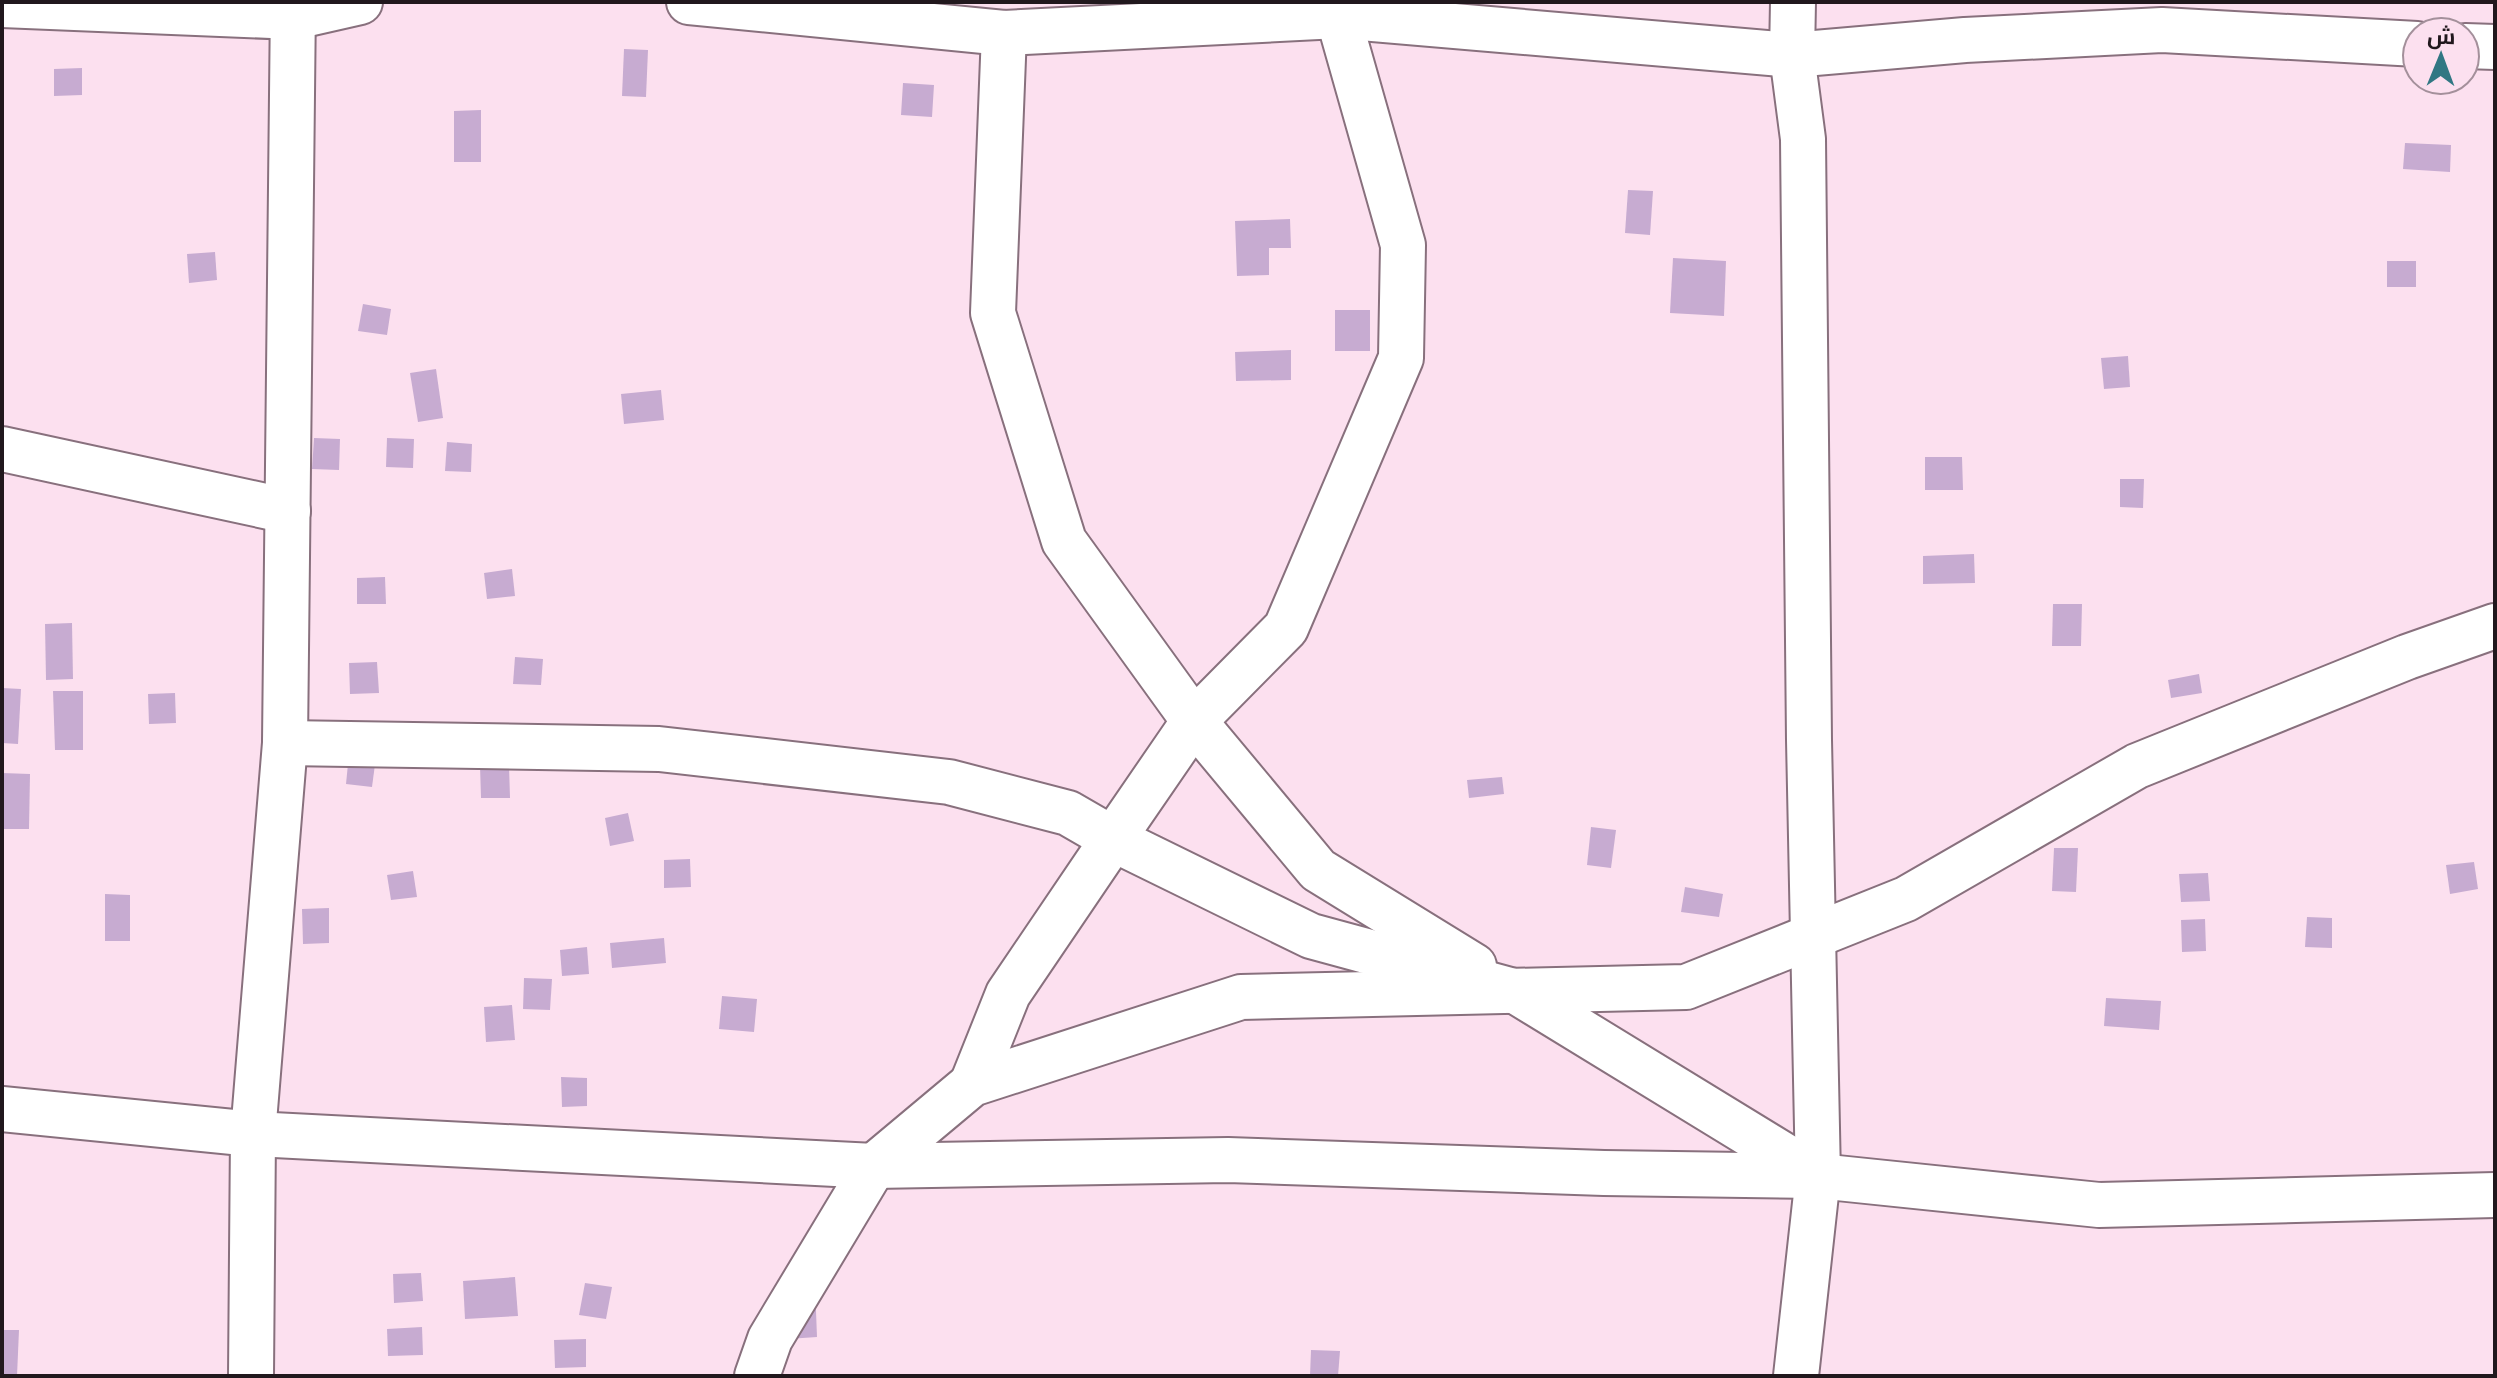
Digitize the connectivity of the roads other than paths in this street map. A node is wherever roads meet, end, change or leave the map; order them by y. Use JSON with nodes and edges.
{"nodes":[{"id":1,"x":360,"y":2,"type":"edge"},
{"id":2,"x":689,"y":2,"type":"edge"},
{"id":3,"x":1793,"y":2,"type":"edge"},
{"id":4,"x":2,"y":5,"type":"edge"},
{"id":5,"x":1336,"y":9,"type":"edge"},
{"id":6,"x":294,"y":10,"type":"edge"},
{"id":7,"x":1004,"y":33,"type":"junction"},
{"id":8,"x":2401,"y":43,"type":"edge"},
{"id":9,"x":1792,"y":55,"type":"junction"},
{"id":10,"x":2,"y":449,"type":"edge"},
{"id":11,"x":288,"y":511,"type":"junction"},
{"id":12,"x":2495,"y":626,"type":"edge"},
{"id":13,"x":1194,"y":721,"type":"junction"},
{"id":14,"x":285,"y":743,"type":"junction"},
{"id":15,"x":1113,"y":839,"type":"junction"},
{"id":16,"x":1813,"y":937,"type":"junction"},
{"id":17,"x":1517,"y":992,"type":"junction"},
{"id":18,"x":972,"y":1084,"type":"junction"},
{"id":19,"x":2,"y":1109,"type":"edge"},
{"id":20,"x":253,"y":1134,"type":"junction"},
{"id":21,"x":874,"y":1166,"type":"junction"},
{"id":22,"x":1818,"y":1176,"type":"junction"},
{"id":23,"x":2495,"y":1195,"type":"edge"},
{"id":24,"x":251,"y":1376,"type":"edge"},
{"id":25,"x":757,"y":1376,"type":"edge"},
{"id":26,"x":1796,"y":1376,"type":"edge"}],
"edges":[{"from":1,"to":6,"type":"street"},
{"from":2,"to":7,"type":"street"},
{"from":3,"to":9,"type":"street"},
{"from":4,"to":6,"type":"street"},
{"from":5,"to":7,"type":"street"},
{"from":5,"to":9,"type":"street"},
{"from":5,"to":13,"type":"street"},
{"from":6,"to":11,"type":"street"},
{"from":7,"to":13,"type":"street"},
{"from":8,"to":9,"type":"street"},
{"from":9,"to":16,"type":"street"},
{"from":10,"to":11,"type":"street"},
{"from":11,"to":14,"type":"street"},
{"from":12,"to":16,"type":"street"},
{"from":13,"to":15,"type":"street"},
{"from":13,"to":17,"type":"street"},
{"from":14,"to":15,"type":"street"},
{"from":14,"to":20,"type":"street"},
{"from":15,"to":17,"type":"street"},
{"from":15,"to":18,"type":"street"},
{"from":16,"to":17,"type":"street"},
{"from":16,"to":22,"type":"street"},
{"from":17,"to":18,"type":"street"},
{"from":17,"to":22,"type":"street"},
{"from":18,"to":21,"type":"street"},
{"from":19,"to":20,"type":"street"},
{"from":20,"to":21,"type":"street"},
{"from":20,"to":24,"type":"street"},
{"from":21,"to":22,"type":"street"},
{"from":21,"to":25,"type":"street"},
{"from":22,"to":23,"type":"street"},
{"from":22,"to":26,"type":"street"}]}
